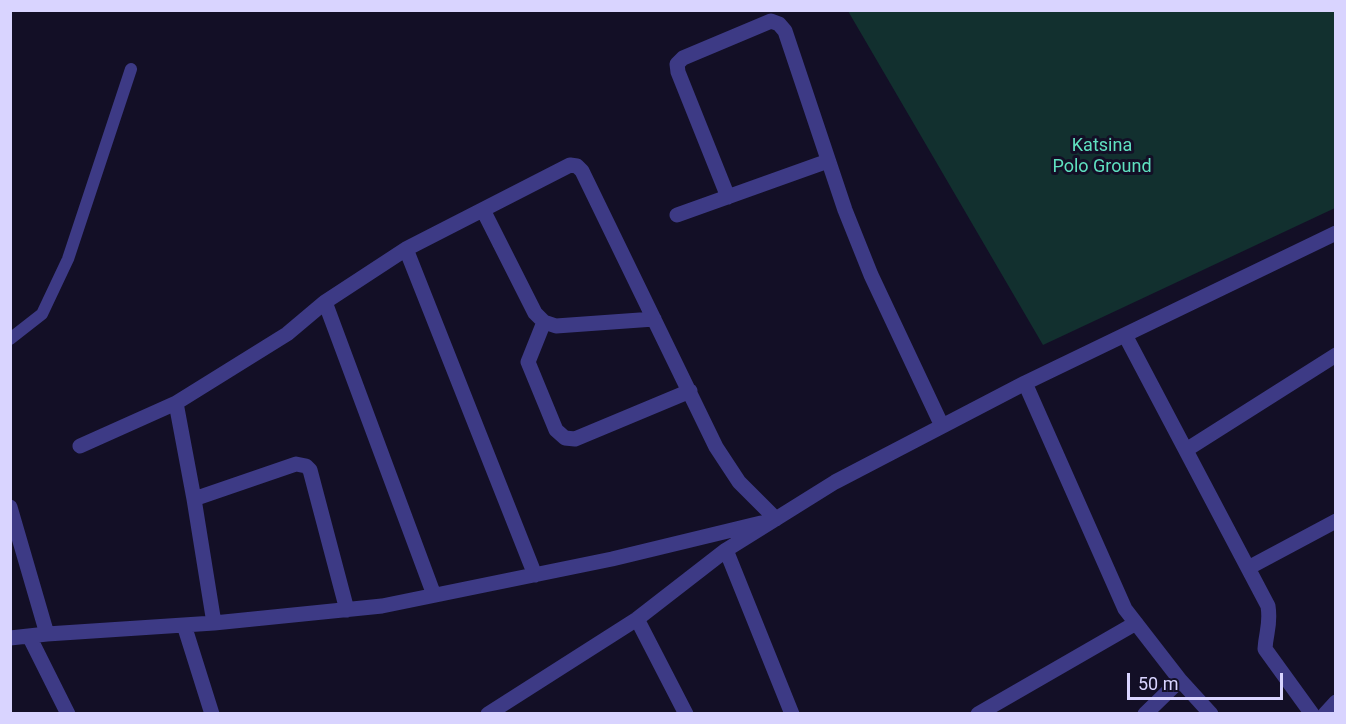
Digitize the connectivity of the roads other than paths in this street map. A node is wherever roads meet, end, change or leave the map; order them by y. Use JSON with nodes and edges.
{"nodes":[{"id":1,"x":130,"y":69,"type":"dead end"},
{"id":2,"x":828,"y":161,"type":"junction"},
{"id":3,"x":728,"y":197,"type":"junction"},
{"id":4,"x":483,"y":210,"type":"junction"},
{"id":5,"x":677,"y":215,"type":"dead end"},
{"id":6,"x":1335,"y":233,"type":"edge"},
{"id":7,"x":406,"y":249,"type":"junction"},
{"id":8,"x":325,"y":302,"type":"junction"},
{"id":9,"x":654,"y":319,"type":"junction"},
{"id":10,"x":544,"y":322,"type":"junction"},
{"id":11,"x":1125,"y":335,"type":"junction"},
{"id":12,"x":10,"y":339,"type":"edge"},
{"id":13,"x":1335,"y":355,"type":"edge"},
{"id":14,"x":1025,"y":383,"type":"junction"},
{"id":15,"x":690,"y":391,"type":"junction"},
{"id":16,"x":176,"y":403,"type":"junction"},
{"id":17,"x":942,"y":426,"type":"junction"},
{"id":18,"x":80,"y":446,"type":"dead end"},
{"id":19,"x":1186,"y":450,"type":"junction"},
{"id":20,"x":194,"y":499,"type":"junction"},
{"id":21,"x":10,"y":507,"type":"edge"},
{"id":22,"x":776,"y":519,"type":"junction"},
{"id":23,"x":1335,"y":521,"type":"edge"},
{"id":24,"x":726,"y":550,"type":"junction"},
{"id":25,"x":1248,"y":568,"type":"junction"},
{"id":26,"x":535,"y":575,"type":"junction"},
{"id":27,"x":434,"y":596,"type":"junction"},
{"id":28,"x":347,"y":610,"type":"junction"},
{"id":29,"x":637,"y":619,"type":"junction"},
{"id":30,"x":214,"y":623,"type":"junction"},
{"id":31,"x":1136,"y":623,"type":"junction"},
{"id":32,"x":184,"y":625,"type":"junction"},
{"id":33,"x":47,"y":634,"type":"junction"},
{"id":34,"x":29,"y":636,"type":"junction"},
{"id":35,"x":10,"y":638,"type":"edge"},
{"id":36,"x":1180,"y":680,"type":"junction"},
{"id":37,"x":1335,"y":702,"type":"edge"},
{"id":38,"x":68,"y":714,"type":"edge"},
{"id":39,"x":212,"y":714,"type":"edge"},
{"id":40,"x":488,"y":714,"type":"edge"},
{"id":41,"x":686,"y":714,"type":"edge"},
{"id":42,"x":792,"y":714,"type":"edge"},
{"id":43,"x":978,"y":714,"type":"edge"},
{"id":44,"x":1145,"y":714,"type":"edge"},
{"id":45,"x":1211,"y":714,"type":"edge"},
{"id":46,"x":1312,"y":714,"type":"edge"},
{"id":47,"x":1325,"y":714,"type":"edge"}],
"edges":[{"from":1,"to":12,"type":"lane"},
{"from":2,"to":3,"type":"street"},
{"from":2,"to":3,"type":"street"},
{"from":2,"to":17,"type":"street"},
{"from":3,"to":5,"type":"street"},
{"from":4,"to":7,"type":"street"},
{"from":4,"to":9,"type":"street"},
{"from":4,"to":10,"type":"street"},
{"from":6,"to":11,"type":"street"},
{"from":7,"to":8,"type":"street"},
{"from":7,"to":26,"type":"street"},
{"from":8,"to":16,"type":"street"},
{"from":8,"to":27,"type":"street"},
{"from":9,"to":10,"type":"street"},
{"from":9,"to":15,"type":"street"},
{"from":10,"to":15,"type":"street"},
{"from":11,"to":14,"type":"street"},
{"from":11,"to":19,"type":"street"},
{"from":13,"to":19,"type":"street"},
{"from":14,"to":17,"type":"street"},
{"from":14,"to":31,"type":"street"},
{"from":15,"to":22,"type":"street"},
{"from":16,"to":18,"type":"street"},
{"from":16,"to":20,"type":"street"},
{"from":17,"to":22,"type":"street"},
{"from":19,"to":25,"type":"street"},
{"from":20,"to":28,"type":"street"},
{"from":20,"to":30,"type":"street"},
{"from":21,"to":33,"type":"street"},
{"from":22,"to":24,"type":"street"},
{"from":22,"to":26,"type":"street"},
{"from":23,"to":25,"type":"street"},
{"from":24,"to":29,"type":"street"},
{"from":24,"to":42,"type":"street"},
{"from":25,"to":46,"type":"street"},
{"from":26,"to":27,"type":"street"},
{"from":27,"to":28,"type":"street"},
{"from":28,"to":30,"type":"street"},
{"from":29,"to":40,"type":"street"},
{"from":29,"to":41,"type":"street"},
{"from":30,"to":32,"type":"street"},
{"from":31,"to":36,"type":"street"},
{"from":31,"to":43,"type":"street"},
{"from":32,"to":33,"type":"street"},
{"from":32,"to":39,"type":"street"},
{"from":33,"to":34,"type":"street"},
{"from":34,"to":35,"type":"street"},
{"from":34,"to":38,"type":"street"},
{"from":36,"to":44,"type":"street"},
{"from":36,"to":45,"type":"street"},
{"from":37,"to":47,"type":"street"}]}
